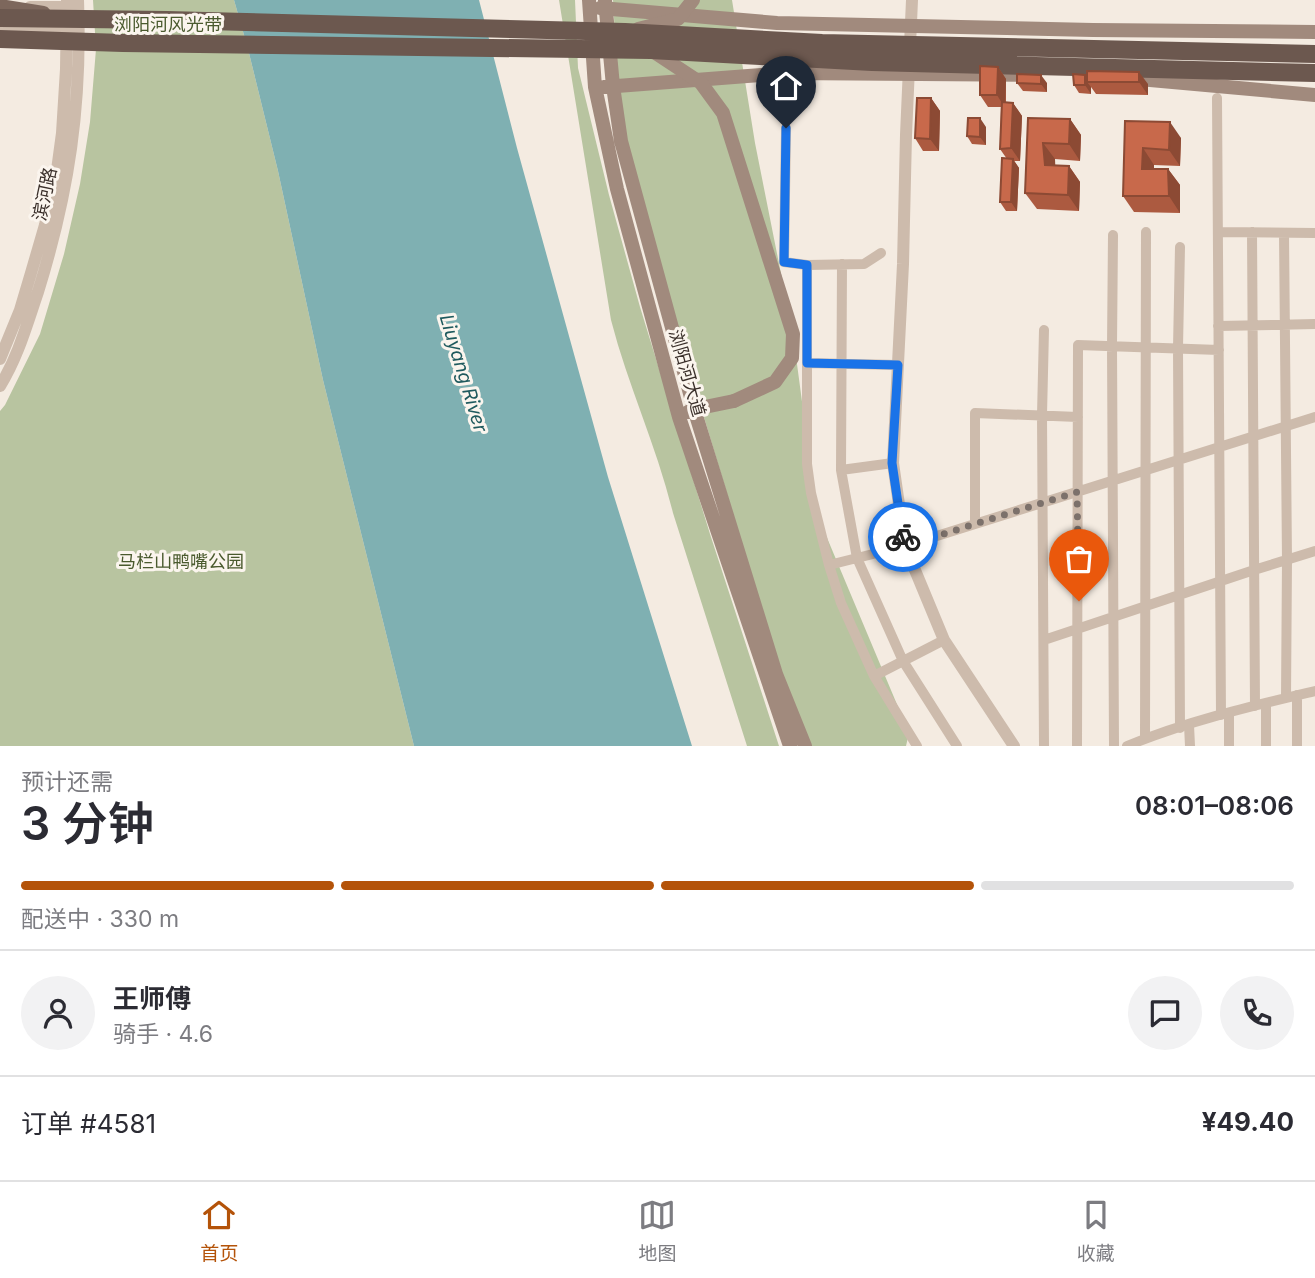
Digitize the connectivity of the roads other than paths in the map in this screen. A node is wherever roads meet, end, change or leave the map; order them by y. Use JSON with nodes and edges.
{"nodes":[{"id":1,"x":693,"y":0,"type":"edge"},
{"id":2,"x":912,"y":0,"type":"edge"},
{"id":3,"x":589,"y":3,"type":"edge"},
{"id":4,"x":606,"y":4,"type":"edge"},
{"id":5,"x":0,"y":6,"type":"edge"},
{"id":6,"x":71,"y":13,"type":"edge"},
{"id":7,"x":0,"y":19,"type":"edge"},
{"id":8,"x":911,"y":27,"type":"junction"},
{"id":9,"x":0,"y":30,"type":"edge"},
{"id":10,"x":625,"y":32,"type":"junction"},
{"id":11,"x":1315,"y":32,"type":"edge"},
{"id":12,"x":0,"y":39,"type":"edge"},
{"id":13,"x":43,"y":41,"type":"junction"},
{"id":14,"x":0,"y":46,"type":"edge"},
{"id":15,"x":651,"y":50,"type":"junction"},
{"id":16,"x":1315,"y":54,"type":"edge"},
{"id":17,"x":1315,"y":73,"type":"edge"},
{"id":18,"x":909,"y":74,"type":"junction"},
{"id":19,"x":613,"y":86,"type":"junction"},
{"id":20,"x":595,"y":87,"type":"junction"},
{"id":21,"x":1315,"y":96,"type":"edge"},
{"id":22,"x":1217,"y":98,"type":"dead end"},
{"id":23,"x":786,"y":128,"type":"dead end"},
{"id":24,"x":1146,"y":232,"type":"dead end"},
{"id":25,"x":1218,"y":232,"type":"junction"},
{"id":26,"x":1252,"y":232,"type":"junction"},
{"id":27,"x":1284,"y":233,"type":"junction"},
{"id":28,"x":1315,"y":233,"type":"edge"},
{"id":29,"x":1113,"y":235,"type":"dead end"},
{"id":30,"x":1180,"y":247,"type":"dead end"},
{"id":31,"x":881,"y":253,"type":"dead end"},
{"id":32,"x":842,"y":264,"type":"junction"},
{"id":33,"x":807,"y":265,"type":"junction"},
{"id":34,"x":1284,"y":324,"type":"junction"},
{"id":35,"x":1315,"y":324,"type":"edge"},
{"id":36,"x":1252,"y":325,"type":"junction"},
{"id":37,"x":1219,"y":326,"type":"junction"},
{"id":38,"x":1044,"y":330,"type":"dead end"},
{"id":39,"x":1112,"y":346,"type":"junction"},
{"id":40,"x":1144,"y":347,"type":"junction"},
{"id":41,"x":1178,"y":348,"type":"junction"},
{"id":42,"x":1219,"y":349,"type":"junction"},
{"id":43,"x":0,"y":359,"type":"edge"},
{"id":44,"x":807,"y":363,"type":"junction"},
{"id":45,"x":842,"y":365,"type":"junction"},
{"id":46,"x":898,"y":365,"type":"junction"},
{"id":47,"x":0,"y":386,"type":"edge"},
{"id":48,"x":695,"y":409,"type":"junction"},
{"id":49,"x":1042,"y":415,"type":"junction"},
{"id":50,"x":679,"y":417,"type":"junction"},
{"id":51,"x":1078,"y":417,"type":"junction"},
{"id":52,"x":1315,"y":417,"type":"edge"},
{"id":53,"x":1286,"y":426,"type":"junction"},
{"id":54,"x":1254,"y":437,"type":"junction"},
{"id":55,"x":1219,"y":448,"type":"junction"},
{"id":56,"x":1178,"y":460,"type":"junction"},
{"id":57,"x":892,"y":463,"type":"junction"},
{"id":58,"x":841,"y":470,"type":"junction"},
{"id":59,"x":1146,"y":470,"type":"junction"},
{"id":60,"x":1112,"y":481,"type":"junction"},
{"id":61,"x":1077,"y":492,"type":"junction"},
{"id":62,"x":1043,"y":504,"type":"junction"},
{"id":63,"x":975,"y":524,"type":"junction"},
{"id":64,"x":905,"y":546,"type":"junction"},
{"id":65,"x":1315,"y":551,"type":"edge"},
{"id":66,"x":857,"y":558,"type":"junction"},
{"id":67,"x":1287,"y":560,"type":"junction"},
{"id":68,"x":829,"y":565,"type":"junction"},
{"id":69,"x":1254,"y":570,"type":"junction"},
{"id":70,"x":1220,"y":582,"type":"junction"},
{"id":71,"x":1180,"y":595,"type":"junction"},
{"id":72,"x":1145,"y":607,"type":"junction"},
{"id":73,"x":1113,"y":617,"type":"junction"},
{"id":74,"x":1079,"y":628,"type":"junction"},
{"id":75,"x":944,"y":640,"type":"junction"},
{"id":76,"x":1044,"y":640,"type":"junction"},
{"id":77,"x":902,"y":661,"type":"junction"},
{"id":78,"x":874,"y":676,"type":"junction"},
{"id":79,"x":1315,"y":691,"type":"edge"},
{"id":80,"x":1291,"y":697,"type":"junction"},
{"id":81,"x":1260,"y":704,"type":"junction"},
{"id":82,"x":1225,"y":714,"type":"junction"},
{"id":83,"x":1184,"y":726,"type":"junction"},
{"id":84,"x":1145,"y":739,"type":"junction"},
{"id":85,"x":1159,"y":740,"type":"edge"},
{"id":86,"x":790,"y":746,"type":"edge"},
{"id":87,"x":805,"y":746,"type":"edge"},
{"id":88,"x":917,"y":746,"type":"edge"},
{"id":89,"x":957,"y":746,"type":"edge"},
{"id":90,"x":1013,"y":746,"type":"edge"},
{"id":91,"x":1044,"y":746,"type":"edge"},
{"id":92,"x":1077,"y":746,"type":"edge"},
{"id":93,"x":1114,"y":746,"type":"edge"},
{"id":94,"x":1127,"y":746,"type":"edge"},
{"id":95,"x":1190,"y":746,"type":"edge"},
{"id":96,"x":1230,"y":746,"type":"edge"},
{"id":97,"x":1266,"y":746,"type":"edge"},
{"id":98,"x":1297,"y":746,"type":"edge"}],
"edges":[{"from":1,"to":10,"type":"main road","bridge":true},
{"from":2,"to":8,"type":"street"},
{"from":3,"to":4,"type":"main road"},
{"from":3,"to":20,"type":"main road","name":"浏阳河大道"},
{"from":4,"to":8,"type":"main road"},
{"from":4,"to":19,"type":"main road","name":"浏阳河大道"},
{"from":5,"to":6,"type":"main road","bridge":true},
{"from":6,"to":7,"type":"highway","bridge":true},
{"from":6,"to":9,"type":"street"},
{"from":6,"to":10,"type":"highway","bridge":true},
{"from":6,"to":43,"type":"street","name":"滨河路"},
{"from":6,"to":47,"type":"street","name":"滨河路"},
{"from":8,"to":11,"type":"main road"},
{"from":8,"to":18,"type":"street"},
{"from":10,"to":16,"type":"highway","bridge":true},
{"from":12,"to":13,"type":"highway","bridge":true},
{"from":13,"to":14,"type":"main road","bridge":true},
{"from":13,"to":15,"type":"highway","bridge":true},
{"from":15,"to":17,"type":"highway","bridge":true},
{"from":15,"to":48,"type":"main road","bridge":true},
{"from":18,"to":19,"type":"main road"},
{"from":18,"to":21,"type":"main road"},
{"from":18,"to":46,"type":"street"},
{"from":19,"to":20,"type":"main road"},
{"from":19,"to":48,"type":"main road","name":"浏阳河大道"},
{"from":20,"to":50,"type":"main road","name":"浏阳河大道"},
{"from":22,"to":25,"type":"street"},
{"from":23,"to":33,"type":"street"},
{"from":24,"to":40,"type":"street"},
{"from":25,"to":26,"type":"street"},
{"from":25,"to":37,"type":"street"},
{"from":26,"to":27,"type":"street"},
{"from":26,"to":36,"type":"street"},
{"from":27,"to":28,"type":"street"},
{"from":27,"to":34,"type":"street"},
{"from":29,"to":39,"type":"street"},
{"from":30,"to":41,"type":"street"},
{"from":31,"to":32,"type":"street"},
{"from":32,"to":33,"type":"street"},
{"from":32,"to":45,"type":"street"},
{"from":33,"to":44,"type":"street"},
{"from":34,"to":35,"type":"street"},
{"from":34,"to":36,"type":"street"},
{"from":34,"to":53,"type":"street"},
{"from":36,"to":37,"type":"street"},
{"from":36,"to":54,"type":"street"},
{"from":37,"to":42,"type":"street"},
{"from":38,"to":49,"type":"street"},
{"from":39,"to":40,"type":"street"},
{"from":39,"to":51,"type":"street"},
{"from":39,"to":60,"type":"street"},
{"from":40,"to":41,"type":"street"},
{"from":40,"to":59,"type":"street"},
{"from":41,"to":42,"type":"street"},
{"from":41,"to":56,"type":"street"},
{"from":42,"to":55,"type":"street"},
{"from":44,"to":45,"type":"street"},
{"from":44,"to":68,"type":"street"},
{"from":45,"to":46,"type":"street"},
{"from":45,"to":58,"type":"street"},
{"from":46,"to":57,"type":"street"},
{"from":48,"to":50,"type":"main road"},
{"from":48,"to":87,"type":"main road","name":"浏阳河大道"},
{"from":49,"to":51,"type":"street"},
{"from":49,"to":62,"type":"street"},
{"from":49,"to":63,"type":"street"},
{"from":50,"to":86,"type":"main road","name":"浏阳河大道"},
{"from":51,"to":61,"type":"street"},
{"from":52,"to":53,"type":"street"},
{"from":53,"to":54,"type":"street"},
{"from":53,"to":67,"type":"street"},
{"from":54,"to":55,"type":"street"},
{"from":54,"to":69,"type":"street"},
{"from":55,"to":56,"type":"street"},
{"from":55,"to":70,"type":"street"},
{"from":56,"to":59,"type":"street"},
{"from":56,"to":71,"type":"street"},
{"from":57,"to":58,"type":"street"},
{"from":57,"to":64,"type":"street"},
{"from":58,"to":66,"type":"street"},
{"from":59,"to":60,"type":"street"},
{"from":59,"to":72,"type":"street"},
{"from":60,"to":61,"type":"street"},
{"from":60,"to":73,"type":"street"},
{"from":61,"to":62,"type":"street"},
{"from":61,"to":74,"type":"street"},
{"from":62,"to":63,"type":"street"},
{"from":62,"to":76,"type":"street"},
{"from":63,"to":64,"type":"street"},
{"from":64,"to":66,"type":"street"},
{"from":64,"to":75,"type":"street"},
{"from":65,"to":67,"type":"street"},
{"from":66,"to":68,"type":"street"},
{"from":66,"to":77,"type":"street"},
{"from":67,"to":69,"type":"street"},
{"from":67,"to":80,"type":"street"},
{"from":68,"to":78,"type":"street"},
{"from":69,"to":70,"type":"street"},
{"from":69,"to":81,"type":"street"},
{"from":70,"to":71,"type":"street"},
{"from":70,"to":82,"type":"street"},
{"from":71,"to":72,"type":"street"},
{"from":71,"to":83,"type":"street"},
{"from":72,"to":73,"type":"street"},
{"from":72,"to":84,"type":"street"},
{"from":73,"to":74,"type":"street"},
{"from":73,"to":93,"type":"street"},
{"from":74,"to":76,"type":"street"},
{"from":74,"to":92,"type":"street"},
{"from":75,"to":77,"type":"street"},
{"from":75,"to":90,"type":"street"},
{"from":76,"to":91,"type":"street"},
{"from":77,"to":78,"type":"street"},
{"from":77,"to":89,"type":"street"},
{"from":78,"to":88,"type":"street"},
{"from":79,"to":80,"type":"street"},
{"from":80,"to":81,"type":"street"},
{"from":80,"to":98,"type":"street"},
{"from":81,"to":82,"type":"street"},
{"from":81,"to":97,"type":"street"},
{"from":82,"to":83,"type":"street"},
{"from":82,"to":96,"type":"street"},
{"from":83,"to":85,"type":"street"},
{"from":83,"to":95,"type":"street"},
{"from":84,"to":85,"type":"street"},
{"from":84,"to":94,"type":"street"}]}
